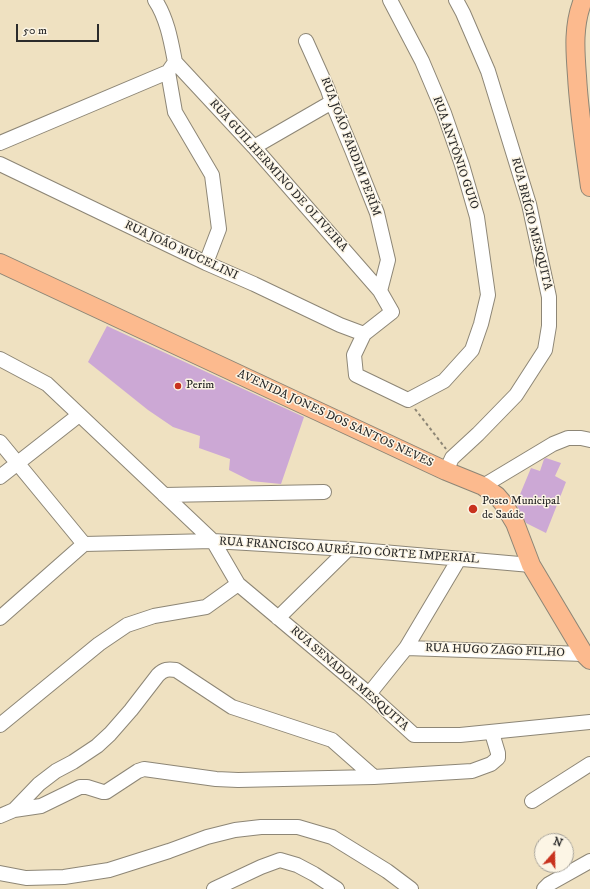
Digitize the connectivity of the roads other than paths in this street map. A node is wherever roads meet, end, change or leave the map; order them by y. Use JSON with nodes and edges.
{"nodes":[{"id":1,"x":155,"y":0,"type":"edge"},
{"id":2,"x":390,"y":0,"type":"edge"},
{"id":3,"x":456,"y":0,"type":"edge"},
{"id":4,"x":579,"y":2,"type":"edge"},
{"id":5,"x":306,"y":41,"type":"dead end"},
{"id":6,"x":171,"y":67,"type":"junction"},
{"id":7,"x":332,"y":102,"type":"junction"},
{"id":8,"x":0,"y":143,"type":"edge"},
{"id":9,"x":254,"y":147,"type":"junction"},
{"id":10,"x":0,"y":164,"type":"edge"},
{"id":11,"x":590,"y":187,"type":"edge"},
{"id":12,"x":0,"y":263,"type":"edge"},
{"id":13,"x":206,"y":263,"type":"junction"},
{"id":14,"x":380,"y":291,"type":"junction"},
{"id":15,"x":364,"y":334,"type":"junction"},
{"id":16,"x":0,"y":359,"type":"edge"},
{"id":17,"x":79,"y":415,"type":"junction"},
{"id":18,"x":590,"y":440,"type":"edge"},
{"id":19,"x":0,"y":442,"type":"edge"},
{"id":20,"x":18,"y":462,"type":"junction"},
{"id":21,"x":449,"y":464,"type":"junction"},
{"id":22,"x":0,"y":477,"type":"edge"},
{"id":23,"x":483,"y":486,"type":"junction"},
{"id":24,"x":324,"y":492,"type":"dead end"},
{"id":25,"x":164,"y":495,"type":"junction"},
{"id":26,"x":213,"y":541,"type":"junction"},
{"id":27,"x":84,"y":544,"type":"junction"},
{"id":28,"x":348,"y":549,"type":"junction"},
{"id":29,"x":459,"y":559,"type":"junction"},
{"id":30,"x":531,"y":565,"type":"junction"},
{"id":31,"x":238,"y":584,"type":"junction"},
{"id":32,"x":0,"y":618,"type":"edge"},
{"id":33,"x":278,"y":618,"type":"junction"},
{"id":34,"x":406,"y":648,"type":"junction"},
{"id":35,"x":587,"y":657,"type":"edge"},
{"id":36,"x":369,"y":694,"type":"junction"},
{"id":37,"x":590,"y":722,"type":"edge"},
{"id":38,"x":0,"y":725,"type":"edge"},
{"id":39,"x":492,"y":733,"type":"junction"},
{"id":40,"x":590,"y":764,"type":"edge"},
{"id":41,"x":374,"y":777,"type":"junction"},
{"id":42,"x":532,"y":801,"type":"dead end"},
{"id":43,"x":14,"y":810,"type":"junction"},
{"id":44,"x":0,"y":816,"type":"edge"},
{"id":45,"x":590,"y":861,"type":"edge"},
{"id":46,"x":0,"y":873,"type":"edge"},
{"id":47,"x":214,"y":889,"type":"edge"},
{"id":48,"x":337,"y":889,"type":"edge"},
{"id":49,"x":411,"y":889,"type":"edge"},
{"id":50,"x":544,"y":889,"type":"edge"}],
"edges":[{"from":1,"to":6,"type":"street"},
{"from":2,"to":15,"type":"street","name":"RUA ANTÔNIO GUIO"},
{"from":3,"to":21,"type":"street","name":"RUA BRÍCIO MESQUITA"},
{"from":4,"to":11,"type":"main road"},
{"from":5,"to":7,"type":"street","name":"RUA JOÃO FARDIM PERÍM"},
{"from":6,"to":8,"type":"street"},
{"from":6,"to":9,"type":"street","name":"RUA GUILHERMINO DE OLIVEIRA"},
{"from":6,"to":13,"type":"street"},
{"from":7,"to":9,"type":"street"},
{"from":7,"to":14,"type":"street","name":"RUA JOÃO FARDIM PERÍM"},
{"from":9,"to":14,"type":"street","name":"RUA GUILHERMINO DE OLIVEIRA"},
{"from":10,"to":13,"type":"street","name":"RUA JOÃO MUCELINI"},
{"from":12,"to":21,"type":"main road","name":"AVENIDA JONES DOS SANTOS NEVES"},
{"from":13,"to":15,"type":"street","name":"RUA JOÃO MUCELINI"},
{"from":14,"to":15,"type":"street"},
{"from":16,"to":17,"type":"street","name":"RUA SENADOR MESQUITA"},
{"from":17,"to":20,"type":"street"},
{"from":17,"to":25,"type":"street","name":"RUA SENADOR MESQUITA"},
{"from":18,"to":23,"type":"street"},
{"from":19,"to":20,"type":"street"},
{"from":20,"to":22,"type":"street"},
{"from":20,"to":27,"type":"street"},
{"from":21,"to":23,"type":"main road","name":"AVENIDA JONES DOS SANTOS NEVES"},
{"from":23,"to":30,"type":"main road","name":"AVENIDA JONES DOS SANTOS NEVES"},
{"from":24,"to":25,"type":"street"},
{"from":25,"to":26,"type":"street","name":"RUA SENADOR MESQUITA"},
{"from":26,"to":27,"type":"street","name":"RUA FRANCISCO AURÉLIO CÔRTE IMPERIAL"},
{"from":26,"to":28,"type":"street","name":"RUA FRANCISCO AURÉLIO CÔRTE IMPERIAL"},
{"from":26,"to":31,"type":"street","name":"RUA SENADOR MESQUITA"},
{"from":27,"to":32,"type":"street"},
{"from":28,"to":29,"type":"street","name":"RUA FRANCISCO AURÉLIO CÔRTE IMPERIAL"},
{"from":28,"to":33,"type":"street"},
{"from":29,"to":30,"type":"street","name":"RUA FRANCISCO AURÉLIO CÔRTE IMPERIAL"},
{"from":29,"to":34,"type":"street"},
{"from":30,"to":35,"type":"main road","name":"AVENIDA JONES DOS SANTOS NEVES"},
{"from":31,"to":33,"type":"street","name":"RUA SENADOR MESQUITA"},
{"from":31,"to":38,"type":"street"},
{"from":33,"to":36,"type":"street","name":"RUA SENADOR MESQUITA"},
{"from":34,"to":35,"type":"street","name":"RUA HUGO ZAGO FILHO"},
{"from":34,"to":36,"type":"street"},
{"from":36,"to":39,"type":"street","name":"RUA SENADOR MESQUITA"},
{"from":37,"to":39,"type":"street","name":"RUA SENADOR MESQUITA"},
{"from":39,"to":41,"type":"street"},
{"from":40,"to":42,"type":"street"},
{"from":41,"to":43,"type":"street"},
{"from":41,"to":43,"type":"street"},
{"from":43,"to":44,"type":"street"},
{"from":45,"to":50,"type":"street"},
{"from":46,"to":49,"type":"street"},
{"from":47,"to":48,"type":"street"}]}
